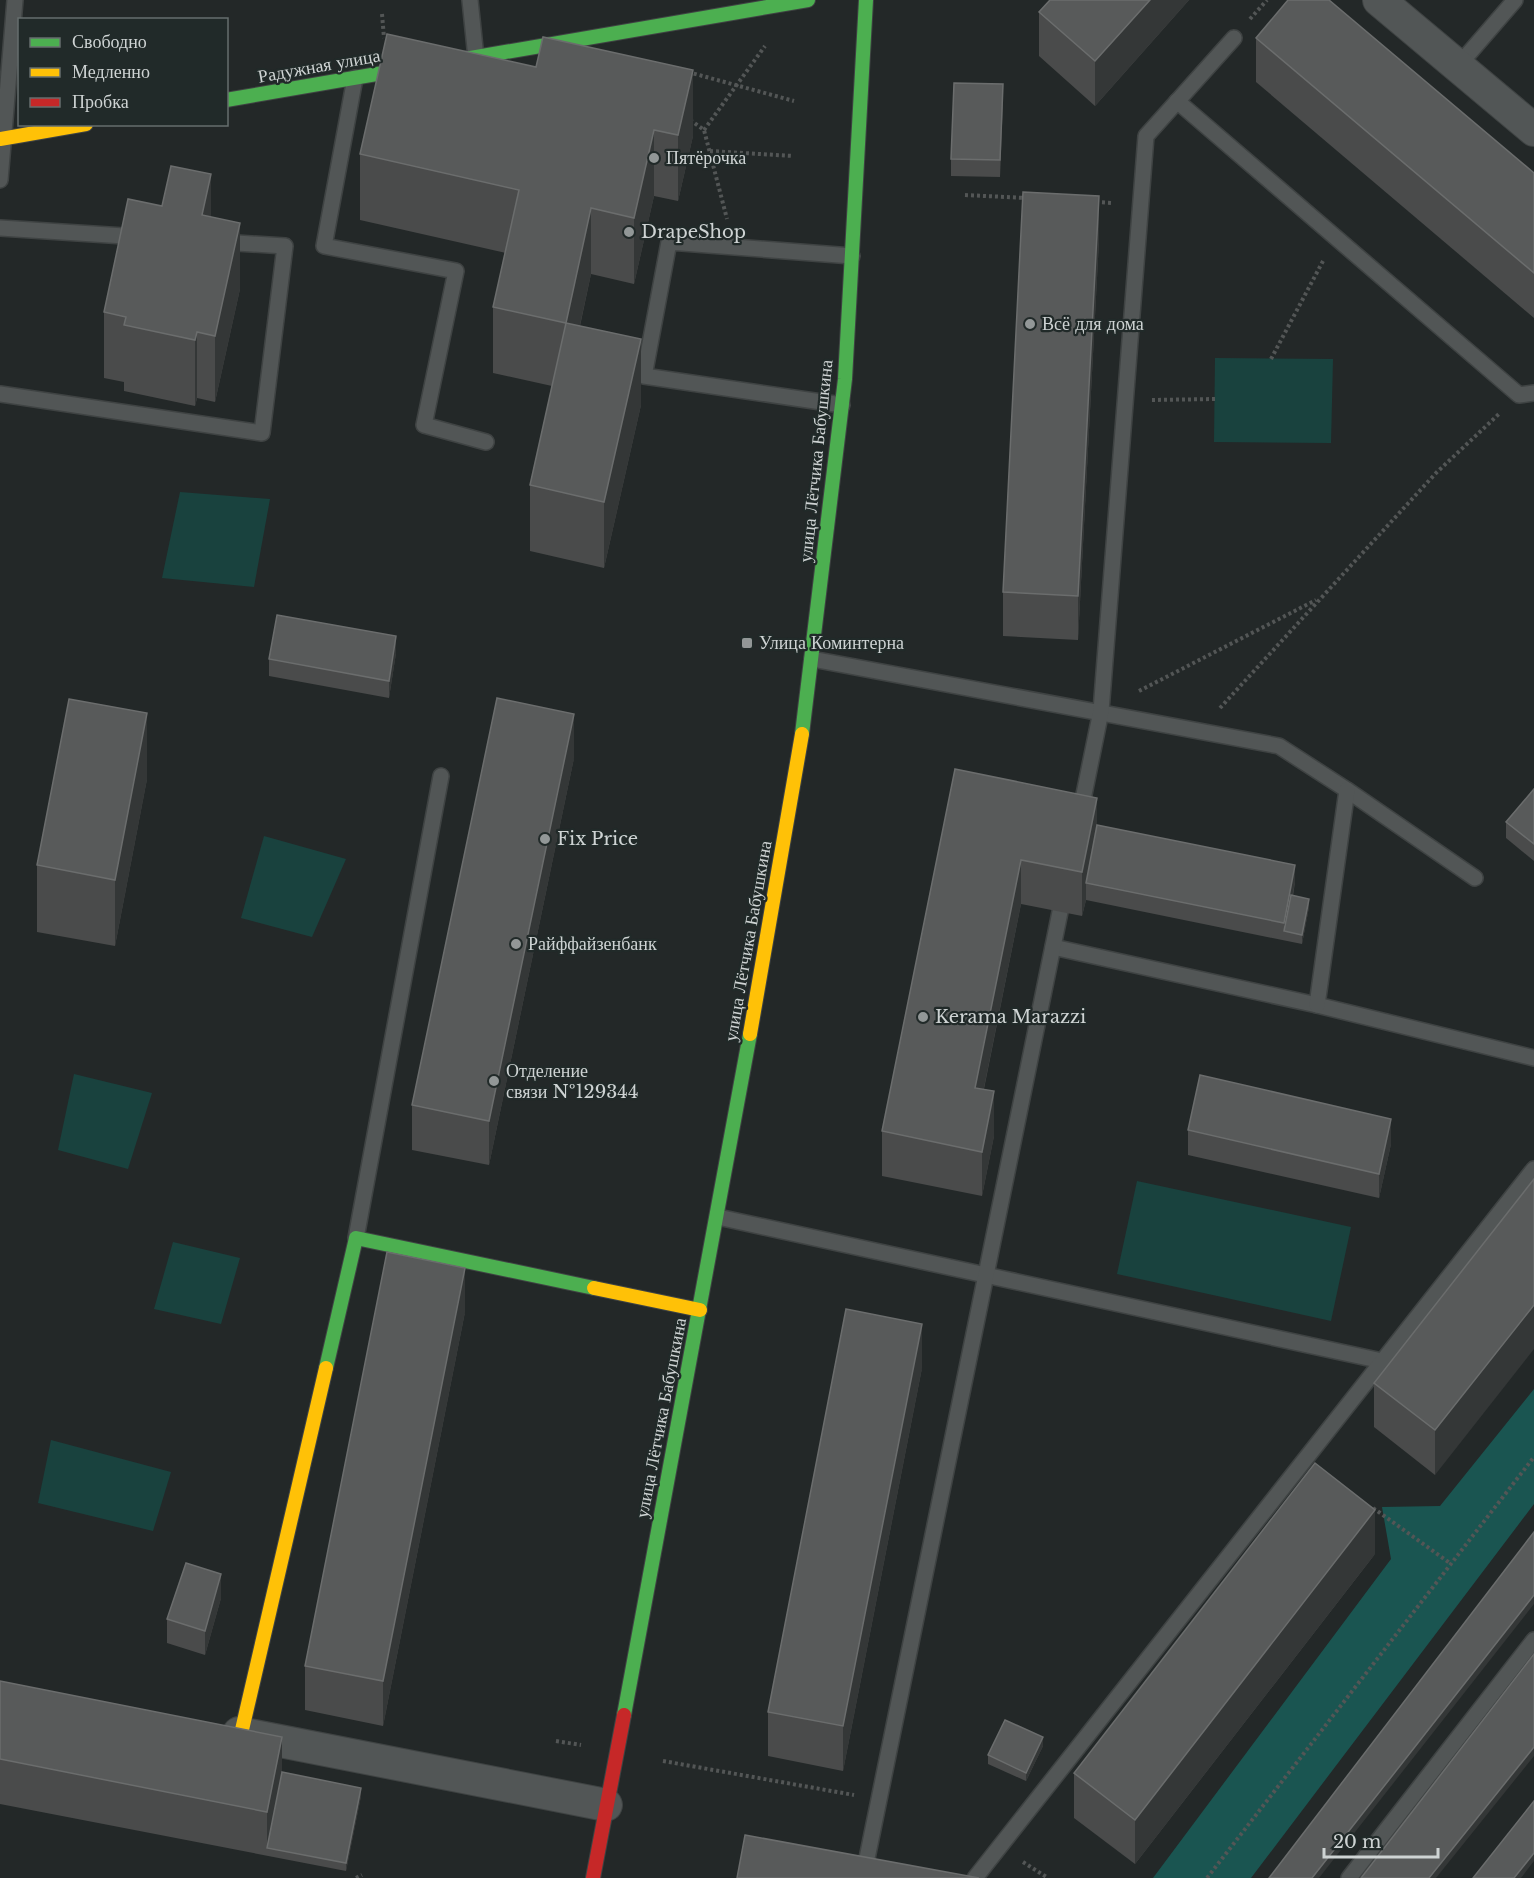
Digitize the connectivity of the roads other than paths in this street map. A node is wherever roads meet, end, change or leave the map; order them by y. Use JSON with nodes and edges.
{"nodes":[{"id":1,"x":15,"y":0,"type":"edge"},
{"id":2,"x":470,"y":0,"type":"edge"},
{"id":3,"x":808,"y":0,"type":"edge"},
{"id":4,"x":866,"y":0,"type":"edge"},
{"id":5,"x":1379,"y":0,"type":"edge"},
{"id":6,"x":1515,"y":0,"type":"edge"},
{"id":7,"x":1234,"y":38,"type":"dead end"},
{"id":8,"x":476,"y":58,"type":"junction"},
{"id":9,"x":1458,"y":66,"type":"junction"},
{"id":10,"x":355,"y":78,"type":"junction"},
{"id":11,"x":228,"y":100,"type":"edge"},
{"id":12,"x":1177,"y":101,"type":"junction"},
{"id":13,"x":75,"y":126,"type":"edge"},
{"id":14,"x":1534,"y":130,"type":"edge"},
{"id":15,"x":2,"y":139,"type":"edge"},
{"id":16,"x":0,"y":180,"type":"edge"},
{"id":17,"x":0,"y":228,"type":"edge"},
{"id":18,"x":154,"y":238,"type":"edge"},
{"id":19,"x":202,"y":241,"type":"edge"},
{"id":20,"x":852,"y":256,"type":"junction"},
{"id":21,"x":0,"y":394,"type":"edge"},
{"id":22,"x":1527,"y":394,"type":"edge"},
{"id":23,"x":842,"y":405,"type":"junction"},
{"id":24,"x":486,"y":442,"type":"dead end"},
{"id":25,"x":812,"y":659,"type":"junction"},
{"id":26,"x":1101,"y":711,"type":"junction"},
{"id":27,"x":441,"y":776,"type":"dead end"},
{"id":28,"x":1347,"y":790,"type":"junction"},
{"id":29,"x":1077,"y":826,"type":"edge"},
{"id":30,"x":1475,"y":878,"type":"dead end"},
{"id":31,"x":1060,"y":912,"type":"edge"},
{"id":32,"x":1053,"y":947,"type":"junction"},
{"id":33,"x":1317,"y":1005,"type":"junction"},
{"id":34,"x":1534,"y":1058,"type":"edge"},
{"id":35,"x":1534,"y":1169,"type":"edge"},
{"id":36,"x":718,"y":1217,"type":"junction"},
{"id":37,"x":356,"y":1238,"type":"junction"},
{"id":38,"x":986,"y":1274,"type":"junction"},
{"id":39,"x":700,"y":1310,"type":"junction"},
{"id":40,"x":1382,"y":1361,"type":"junction"},
{"id":41,"x":1305,"y":1458,"type":"junction"},
{"id":42,"x":1322,"y":1471,"type":"edge"},
{"id":43,"x":1534,"y":1640,"type":"edge"},
{"id":44,"x":207,"y":1728,"type":"edge"},
{"id":45,"x":242,"y":1734,"type":"junction"},
{"id":46,"x":606,"y":1805,"type":"junction"},
{"id":47,"x":593,"y":1878,"type":"edge"},
{"id":48,"x":863,"y":1878,"type":"edge"},
{"id":49,"x":975,"y":1878,"type":"edge"},
{"id":50,"x":1349,"y":1878,"type":"edge"}],
"edges":[{"from":1,"to":15,"type":"lane"},
{"from":2,"to":8,"type":"lane"},
{"from":3,"to":8,"type":"main road","name":"Радужная улица"},
{"from":4,"to":20,"type":"main road","name":"улица Лётчика Бабушкина"},
{"from":5,"to":9,"type":"street"},
{"from":6,"to":9,"type":"lane"},
{"from":7,"to":12,"type":"lane"},
{"from":8,"to":10,"type":"main road","name":"Радужная улица"},
{"from":9,"to":14,"type":"street"},
{"from":10,"to":11,"type":"main road","name":"Радужная улица"},
{"from":10,"to":24,"type":"lane"},
{"from":12,"to":22,"type":"lane"},
{"from":12,"to":26,"type":"lane"},
{"from":13,"to":15,"type":"main road"},
{"from":15,"to":16,"type":"lane"},
{"from":17,"to":18,"type":"lane"},
{"from":19,"to":21,"type":"lane"},
{"from":20,"to":23,"type":"main road","name":"улица Лётчика Бабушкина"},
{"from":20,"to":23,"type":"lane"},
{"from":23,"to":25,"type":"main road","name":"улица Лётчика Бабушкина"},
{"from":25,"to":26,"type":"lane"},
{"from":25,"to":36,"type":"main road","name":"улица Лётчика Бабушкина"},
{"from":26,"to":28,"type":"lane"},
{"from":26,"to":29,"type":"lane"},
{"from":27,"to":37,"type":"lane"},
{"from":28,"to":30,"type":"lane"},
{"from":28,"to":33,"type":"lane"},
{"from":31,"to":32,"type":"lane"},
{"from":32,"to":33,"type":"lane"},
{"from":32,"to":38,"type":"lane"},
{"from":33,"to":34,"type":"lane"},
{"from":35,"to":40,"type":"lane"},
{"from":36,"to":38,"type":"lane"},
{"from":36,"to":39,"type":"main road","name":"улица Лётчика Бабушкина"},
{"from":37,"to":39,"type":"main road"},
{"from":37,"to":45,"type":"main road"},
{"from":38,"to":40,"type":"lane"},
{"from":38,"to":48,"type":"lane"},
{"from":39,"to":46,"type":"main road","name":"улица Лётчика Бабушкина"},
{"from":40,"to":41,"type":"lane"},
{"from":41,"to":42,"type":"lane"},
{"from":41,"to":49,"type":"lane"},
{"from":43,"to":50,"type":"lane"},
{"from":44,"to":45,"type":"street"},
{"from":45,"to":46,"type":"street"},
{"from":46,"to":47,"type":"main road","name":"улица Лётчика Бабушкина"}]}
